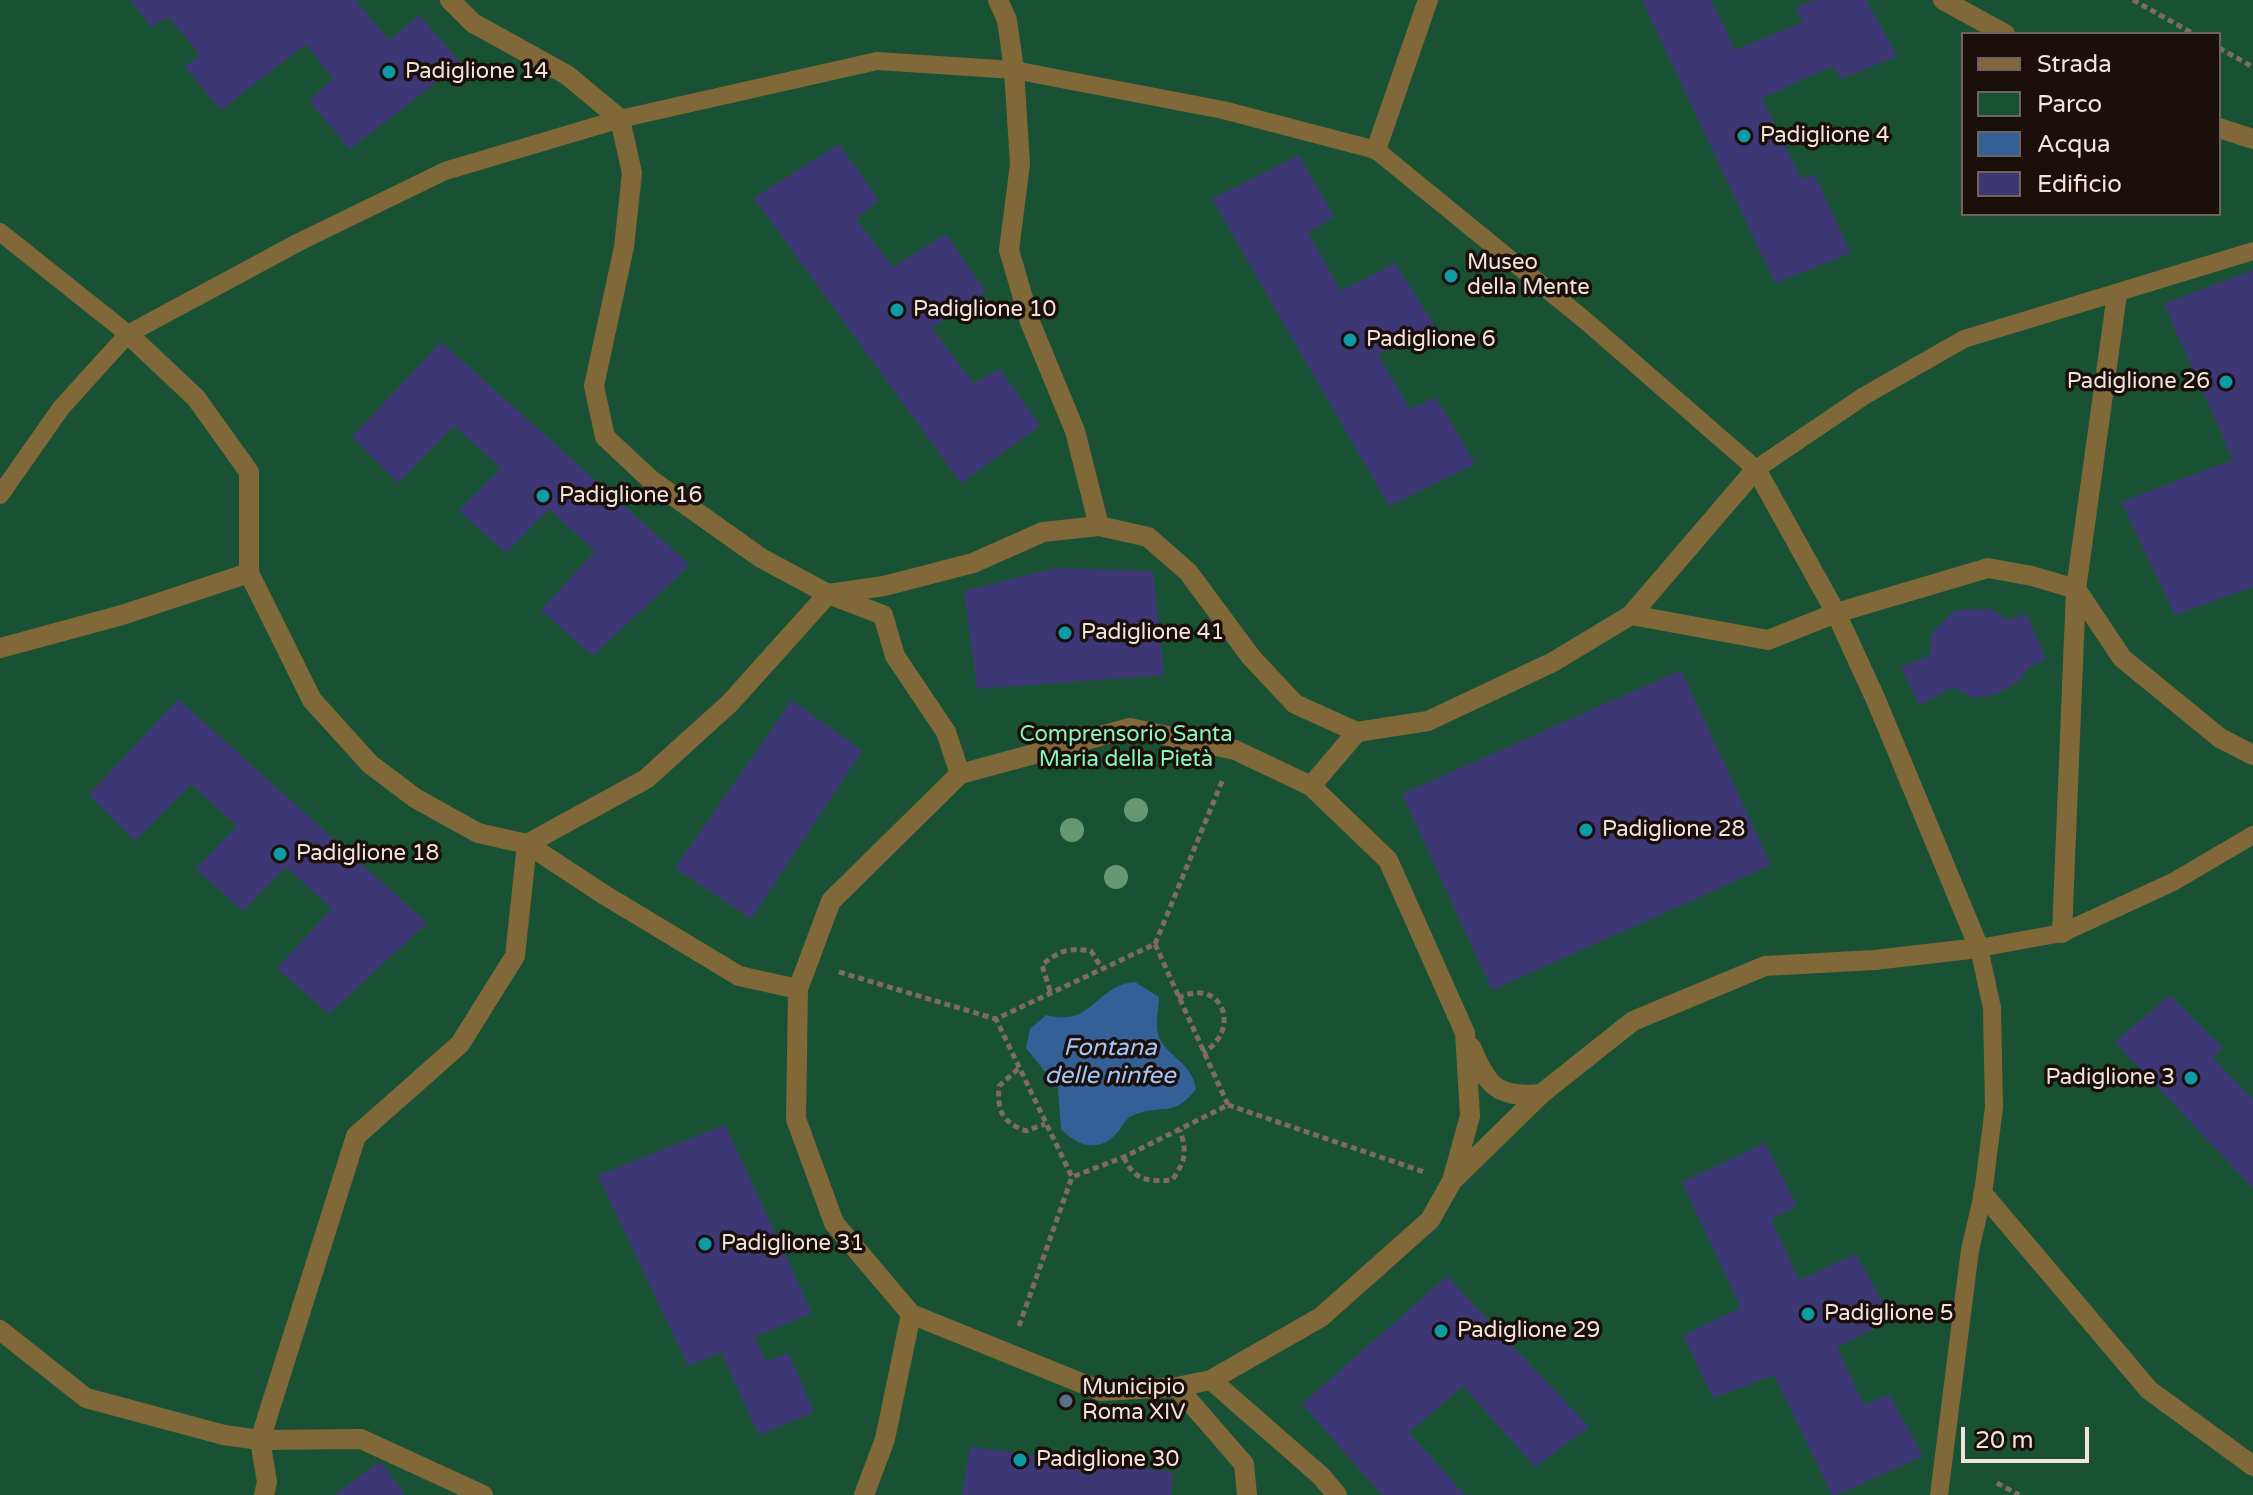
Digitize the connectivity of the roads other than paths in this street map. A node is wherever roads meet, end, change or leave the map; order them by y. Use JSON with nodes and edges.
{"nodes":[{"id":1,"x":450,"y":0,"type":"edge"},
{"id":2,"x":998,"y":0,"type":"edge"},
{"id":3,"x":1428,"y":0,"type":"edge"},
{"id":4,"x":1943,"y":0,"type":"edge"},
{"id":5,"x":2001,"y":32,"type":"edge"},
{"id":6,"x":1014,"y":70,"type":"junction"},
{"id":7,"x":620,"y":119,"type":"junction"},
{"id":8,"x":2221,"y":129,"type":"edge"},
{"id":9,"x":2253,"y":139,"type":"edge"},
{"id":10,"x":1376,"y":150,"type":"junction"},
{"id":11,"x":0,"y":232,"type":"edge"},
{"id":12,"x":2253,"y":251,"type":"edge"},
{"id":13,"x":2117,"y":294,"type":"junction"},
{"id":14,"x":128,"y":334,"type":"junction"},
{"id":15,"x":1756,"y":469,"type":"junction"},
{"id":16,"x":0,"y":495,"type":"edge"},
{"id":17,"x":1099,"y":526,"type":"junction"},
{"id":18,"x":249,"y":573,"type":"junction"},
{"id":19,"x":2076,"y":589,"type":"junction"},
{"id":20,"x":828,"y":594,"type":"junction"},
{"id":21,"x":1836,"y":613,"type":"junction"},
{"id":22,"x":1631,"y":615,"type":"junction"},
{"id":23,"x":0,"y":648,"type":"edge"},
{"id":24,"x":1357,"y":732,"type":"junction"},
{"id":25,"x":2253,"y":755,"type":"edge"},
{"id":26,"x":960,"y":774,"type":"junction"},
{"id":27,"x":1311,"y":786,"type":"junction"},
{"id":28,"x":2253,"y":835,"type":"edge"},
{"id":29,"x":527,"y":844,"type":"junction"},
{"id":30,"x":2062,"y":933,"type":"junction"},
{"id":31,"x":1979,"y":948,"type":"junction"},
{"id":32,"x":798,"y":989,"type":"junction"},
{"id":33,"x":1465,"y":1033,"type":"junction"},
{"id":34,"x":1541,"y":1094,"type":"junction"},
{"id":35,"x":1452,"y":1181,"type":"junction"},
{"id":36,"x":1983,"y":1194,"type":"junction"},
{"id":37,"x":911,"y":1314,"type":"junction"},
{"id":38,"x":0,"y":1330,"type":"edge"},
{"id":39,"x":1211,"y":1380,"type":"junction"},
{"id":40,"x":1177,"y":1387,"type":"junction"},
{"id":41,"x":260,"y":1440,"type":"junction"},
{"id":42,"x":2253,"y":1466,"type":"edge"},
{"id":43,"x":264,"y":1495,"type":"edge"},
{"id":44,"x":483,"y":1495,"type":"edge"},
{"id":45,"x":864,"y":1495,"type":"edge"},
{"id":46,"x":1247,"y":1495,"type":"edge"},
{"id":47,"x":1337,"y":1495,"type":"edge"},
{"id":48,"x":1939,"y":1495,"type":"edge"}],
"edges":[{"from":1,"to":7,"type":"street"},
{"from":2,"to":6,"type":"street"},
{"from":3,"to":10,"type":"street"},
{"from":4,"to":5,"type":"street"},
{"from":6,"to":7,"type":"lane"},
{"from":6,"to":10,"type":"lane"},
{"from":6,"to":17,"type":"street"},
{"from":7,"to":14,"type":"lane"},
{"from":7,"to":20,"type":"street"},
{"from":8,"to":9,"type":"street"},
{"from":10,"to":15,"type":"lane"},
{"from":11,"to":14,"type":"lane"},
{"from":12,"to":13,"type":"lane"},
{"from":13,"to":15,"type":"lane"},
{"from":13,"to":19,"type":"street"},
{"from":14,"to":16,"type":"lane"},
{"from":14,"to":18,"type":"street"},
{"from":15,"to":21,"type":"street"},
{"from":15,"to":22,"type":"street"},
{"from":17,"to":20,"type":"street"},
{"from":17,"to":24,"type":"street"},
{"from":18,"to":23,"type":"street"},
{"from":18,"to":29,"type":"street"},
{"from":19,"to":21,"type":"street"},
{"from":19,"to":25,"type":"street"},
{"from":19,"to":30,"type":"street"},
{"from":20,"to":26,"type":"street"},
{"from":20,"to":29,"type":"street"},
{"from":21,"to":22,"type":"street"},
{"from":21,"to":31,"type":"street"},
{"from":22,"to":24,"type":"street"},
{"from":24,"to":27,"type":"street"},
{"from":26,"to":27,"type":"street"},
{"from":26,"to":32,"type":"street"},
{"from":27,"to":33,"type":"street"},
{"from":28,"to":30,"type":"lane"},
{"from":29,"to":32,"type":"street"},
{"from":29,"to":41,"type":"street"},
{"from":30,"to":31,"type":"lane"},
{"from":31,"to":34,"type":"street"},
{"from":31,"to":36,"type":"lane"},
{"from":32,"to":37,"type":"street"},
{"from":33,"to":34,"type":"street"},
{"from":33,"to":35,"type":"street"},
{"from":34,"to":35,"type":"street"},
{"from":35,"to":39,"type":"street"},
{"from":36,"to":42,"type":"street"},
{"from":36,"to":48,"type":"lane"},
{"from":37,"to":40,"type":"street"},
{"from":37,"to":45,"type":"street"},
{"from":38,"to":41,"type":"street"},
{"from":39,"to":40,"type":"street"},
{"from":39,"to":47,"type":"street"},
{"from":40,"to":46,"type":"street"},
{"from":41,"to":43,"type":"street"},
{"from":41,"to":44,"type":"street"}]}
